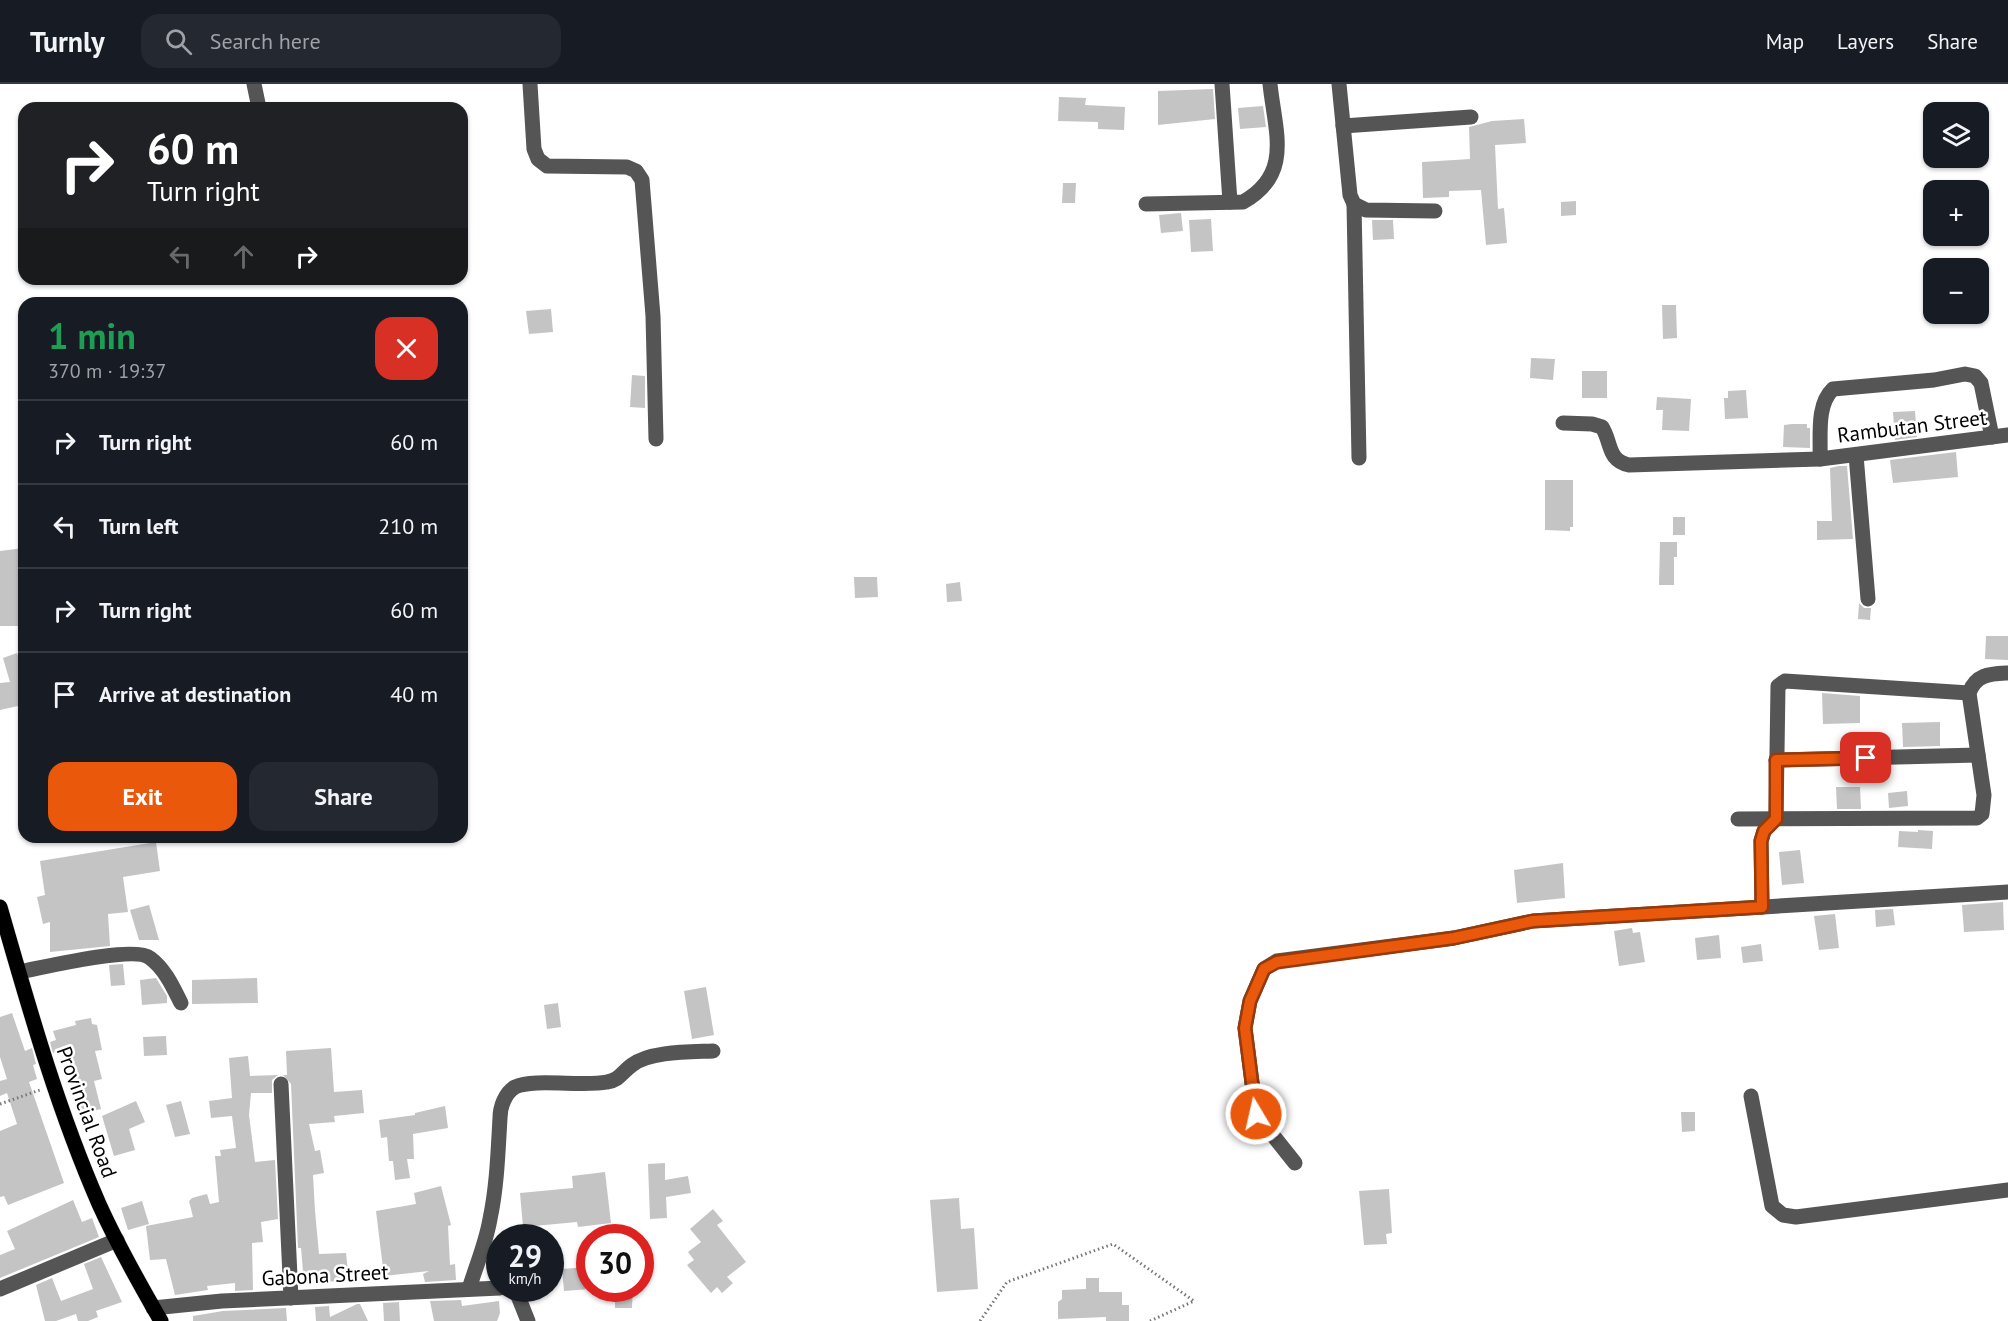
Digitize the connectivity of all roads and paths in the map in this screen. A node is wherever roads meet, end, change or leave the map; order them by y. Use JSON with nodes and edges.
{"nodes":[{"id":1,"x":254,"y":84,"type":"edge"},
{"id":2,"x":530,"y":84,"type":"edge"},
{"id":3,"x":1222,"y":84,"type":"edge"},
{"id":4,"x":1270,"y":84,"type":"edge"},
{"id":5,"x":1339,"y":84,"type":"edge"},
{"id":6,"x":258,"y":102,"type":"edge"},
{"id":7,"x":1471,"y":117,"type":"dead end"},
{"id":8,"x":1343,"y":126,"type":"junction"},
{"id":9,"x":1230,"y":202,"type":"junction"},
{"id":10,"x":1146,"y":204,"type":"dead end"},
{"id":11,"x":1354,"y":204,"type":"junction"},
{"id":12,"x":1435,"y":211,"type":"dead end"},
{"id":13,"x":1563,"y":423,"type":"dead end"},
{"id":14,"x":2008,"y":435,"type":"edge"},
{"id":15,"x":1992,"y":437,"type":"junction"},
{"id":16,"x":656,"y":440,"type":"dead end"},
{"id":17,"x":1856,"y":455,"type":"junction"},
{"id":18,"x":1359,"y":458,"type":"dead end"},
{"id":19,"x":1820,"y":459,"type":"junction"},
{"id":20,"x":1868,"y":598,"type":"dead end"},
{"id":21,"x":2008,"y":673,"type":"edge"},
{"id":22,"x":1969,"y":693,"type":"junction"},
{"id":23,"x":1978,"y":755,"type":"junction"},
{"id":24,"x":1776,"y":760,"type":"junction"},
{"id":25,"x":1738,"y":819,"type":"dead end"},
{"id":26,"x":1776,"y":819,"type":"junction"},
{"id":27,"x":2008,"y":892,"type":"edge"},
{"id":28,"x":0,"y":907,"type":"edge"},
{"id":29,"x":1762,"y":907,"type":"junction"},
{"id":30,"x":19,"y":972,"type":"junction"},
{"id":31,"x":181,"y":1004,"type":"dead end"},
{"id":32,"x":713,"y":1051,"type":"dead end"},
{"id":33,"x":281,"y":1084,"type":"dead end"},
{"id":34,"x":52,"y":1085,"type":"junction"},
{"id":35,"x":1751,"y":1096,"type":"dead end"},
{"id":36,"x":0,"y":1104,"type":"edge"},
{"id":37,"x":1295,"y":1163,"type":"dead end"},
{"id":38,"x":2008,"y":1190,"type":"edge"},
{"id":39,"x":117,"y":1240,"type":"junction"},
{"id":40,"x":486,"y":1288,"type":"edge"},
{"id":41,"x":0,"y":1289,"type":"edge"},
{"id":42,"x":469,"y":1289,"type":"junction"},
{"id":43,"x":291,"y":1298,"type":"junction"},
{"id":44,"x":520,"y":1302,"type":"edge"},
{"id":45,"x":157,"y":1314,"type":"edge"},
{"id":46,"x":528,"y":1321,"type":"edge"},
{"id":47,"x":980,"y":1321,"type":"edge"},
{"id":48,"x":1150,"y":1321,"type":"edge"}],
"edges":[{"from":1,"to":6,"type":"street"},
{"from":2,"to":16,"type":"street"},
{"from":3,"to":9,"type":"street"},
{"from":4,"to":9,"type":"street"},
{"from":5,"to":8,"type":"street"},
{"from":7,"to":8,"type":"street"},
{"from":8,"to":11,"type":"street"},
{"from":9,"to":10,"type":"street"},
{"from":11,"to":12,"type":"street"},
{"from":11,"to":18,"type":"street"},
{"from":13,"to":19,"type":"street","name":"Rambutan Street"},
{"from":14,"to":15,"type":"street","name":"Rambutan Street"},
{"from":15,"to":17,"type":"street","name":"Rambutan Street"},
{"from":15,"to":19,"type":"street"},
{"from":17,"to":19,"type":"street","name":"Rambutan Street"},
{"from":17,"to":20,"type":"street"},
{"from":21,"to":22,"type":"street"},
{"from":22,"to":23,"type":"street"},
{"from":22,"to":24,"type":"street"},
{"from":23,"to":24,"type":"street"},
{"from":23,"to":26,"type":"street"},
{"from":24,"to":26,"type":"street"},
{"from":25,"to":26,"type":"street"},
{"from":26,"to":29,"type":"street"},
{"from":27,"to":29,"type":"street"},
{"from":28,"to":30,"type":"main road","name":"Provincial Road"},
{"from":29,"to":37,"type":"street"},
{"from":30,"to":31,"type":"street"},
{"from":30,"to":34,"type":"main road","name":"Provincial Road"},
{"from":32,"to":42,"type":"street"},
{"from":33,"to":43,"type":"street"},
{"from":34,"to":36,"type":"path"},
{"from":34,"to":39,"type":"main road","name":"Provincial Road"},
{"from":35,"to":38,"type":"street"},
{"from":39,"to":41,"type":"street"},
{"from":39,"to":45,"type":"main road","name":"Provincial Road"},
{"from":40,"to":42,"type":"street","name":"Gabona Street"},
{"from":42,"to":43,"type":"street","name":"Gabona Street"},
{"from":43,"to":45,"type":"street","name":"Gabona Street"},
{"from":44,"to":46,"type":"street"},
{"from":47,"to":48,"type":"path"}]}
